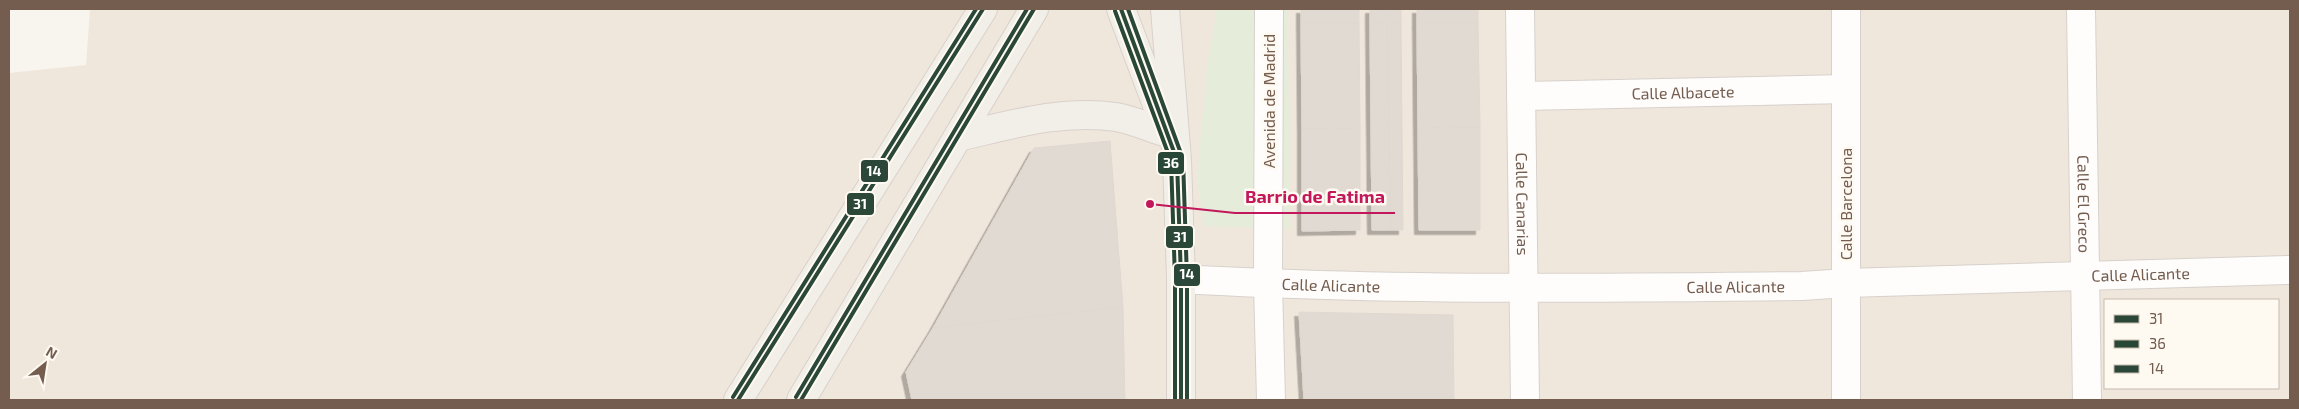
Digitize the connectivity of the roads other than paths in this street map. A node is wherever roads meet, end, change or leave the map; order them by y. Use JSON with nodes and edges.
{"nodes":[{"id":1,"x":983,"y":9,"type":"edge"},
{"id":2,"x":1034,"y":9,"type":"edge"},
{"id":3,"x":1121,"y":9,"type":"edge"},
{"id":4,"x":1165,"y":9,"type":"edge"},
{"id":5,"x":1269,"y":9,"type":"edge"},
{"id":6,"x":1520,"y":9,"type":"edge"},
{"id":7,"x":1846,"y":9,"type":"edge"},
{"id":8,"x":2081,"y":9,"type":"edge"},
{"id":9,"x":1846,"y":89,"type":"junction"},
{"id":10,"x":1521,"y":96,"type":"junction"},
{"id":11,"x":1168,"y":133,"type":"junction"},
{"id":12,"x":958,"y":137,"type":"junction"},
{"id":13,"x":1178,"y":160,"type":"junction"},
{"id":14,"x":2290,"y":270,"type":"edge"},
{"id":15,"x":2085,"y":275,"type":"junction"},
{"id":16,"x":1182,"y":279,"type":"junction"},
{"id":17,"x":1846,"y":283,"type":"junction"},
{"id":18,"x":1268,"y":284,"type":"junction"},
{"id":19,"x":1523,"y":288,"type":"junction"},
{"id":20,"x":738,"y":400,"type":"edge"},
{"id":21,"x":801,"y":400,"type":"edge"},
{"id":22,"x":1182,"y":400,"type":"edge"},
{"id":23,"x":1271,"y":400,"type":"edge"},
{"id":24,"x":1525,"y":400,"type":"edge"},
{"id":25,"x":1846,"y":400,"type":"edge"},
{"id":26,"x":2087,"y":400,"type":"edge"}],
"edges":[{"from":1,"to":20,"type":"main road"},
{"from":2,"to":12,"type":"main road"},
{"from":3,"to":11,"type":"main road"},
{"from":4,"to":13,"type":"main road"},
{"from":5,"to":18,"type":"street","name":"Avenida de Madrid"},
{"from":6,"to":10,"type":"street","name":"Calle Canarias"},
{"from":7,"to":9,"type":"street","name":"Calle Barcelona"},
{"from":8,"to":15,"type":"street","name":"Calle El Greco"},
{"from":9,"to":10,"type":"street","name":"Calle Albacete"},
{"from":9,"to":17,"type":"street","name":"Calle Barcelona"},
{"from":10,"to":19,"type":"street","name":"Calle Canarias"},
{"from":11,"to":12,"type":"main road"},
{"from":11,"to":13,"type":"main road"},
{"from":12,"to":21,"type":"main road"},
{"from":13,"to":16,"type":"main road"},
{"from":14,"to":15,"type":"street","name":"Calle Alicante"},
{"from":15,"to":17,"type":"street","name":"Calle Alicante"},
{"from":15,"to":26,"type":"street","name":"Calle El Greco"},
{"from":16,"to":18,"type":"street","name":"Calle Alicante"},
{"from":16,"to":22,"type":"main road"},
{"from":17,"to":19,"type":"street","name":"Calle Alicante"},
{"from":17,"to":25,"type":"street","name":"Calle Barcelona"},
{"from":18,"to":19,"type":"street","name":"Calle Alicante"},
{"from":18,"to":23,"type":"street","name":"Avenida de Madrid"},
{"from":19,"to":24,"type":"street","name":"Calle Canarias"}]}
